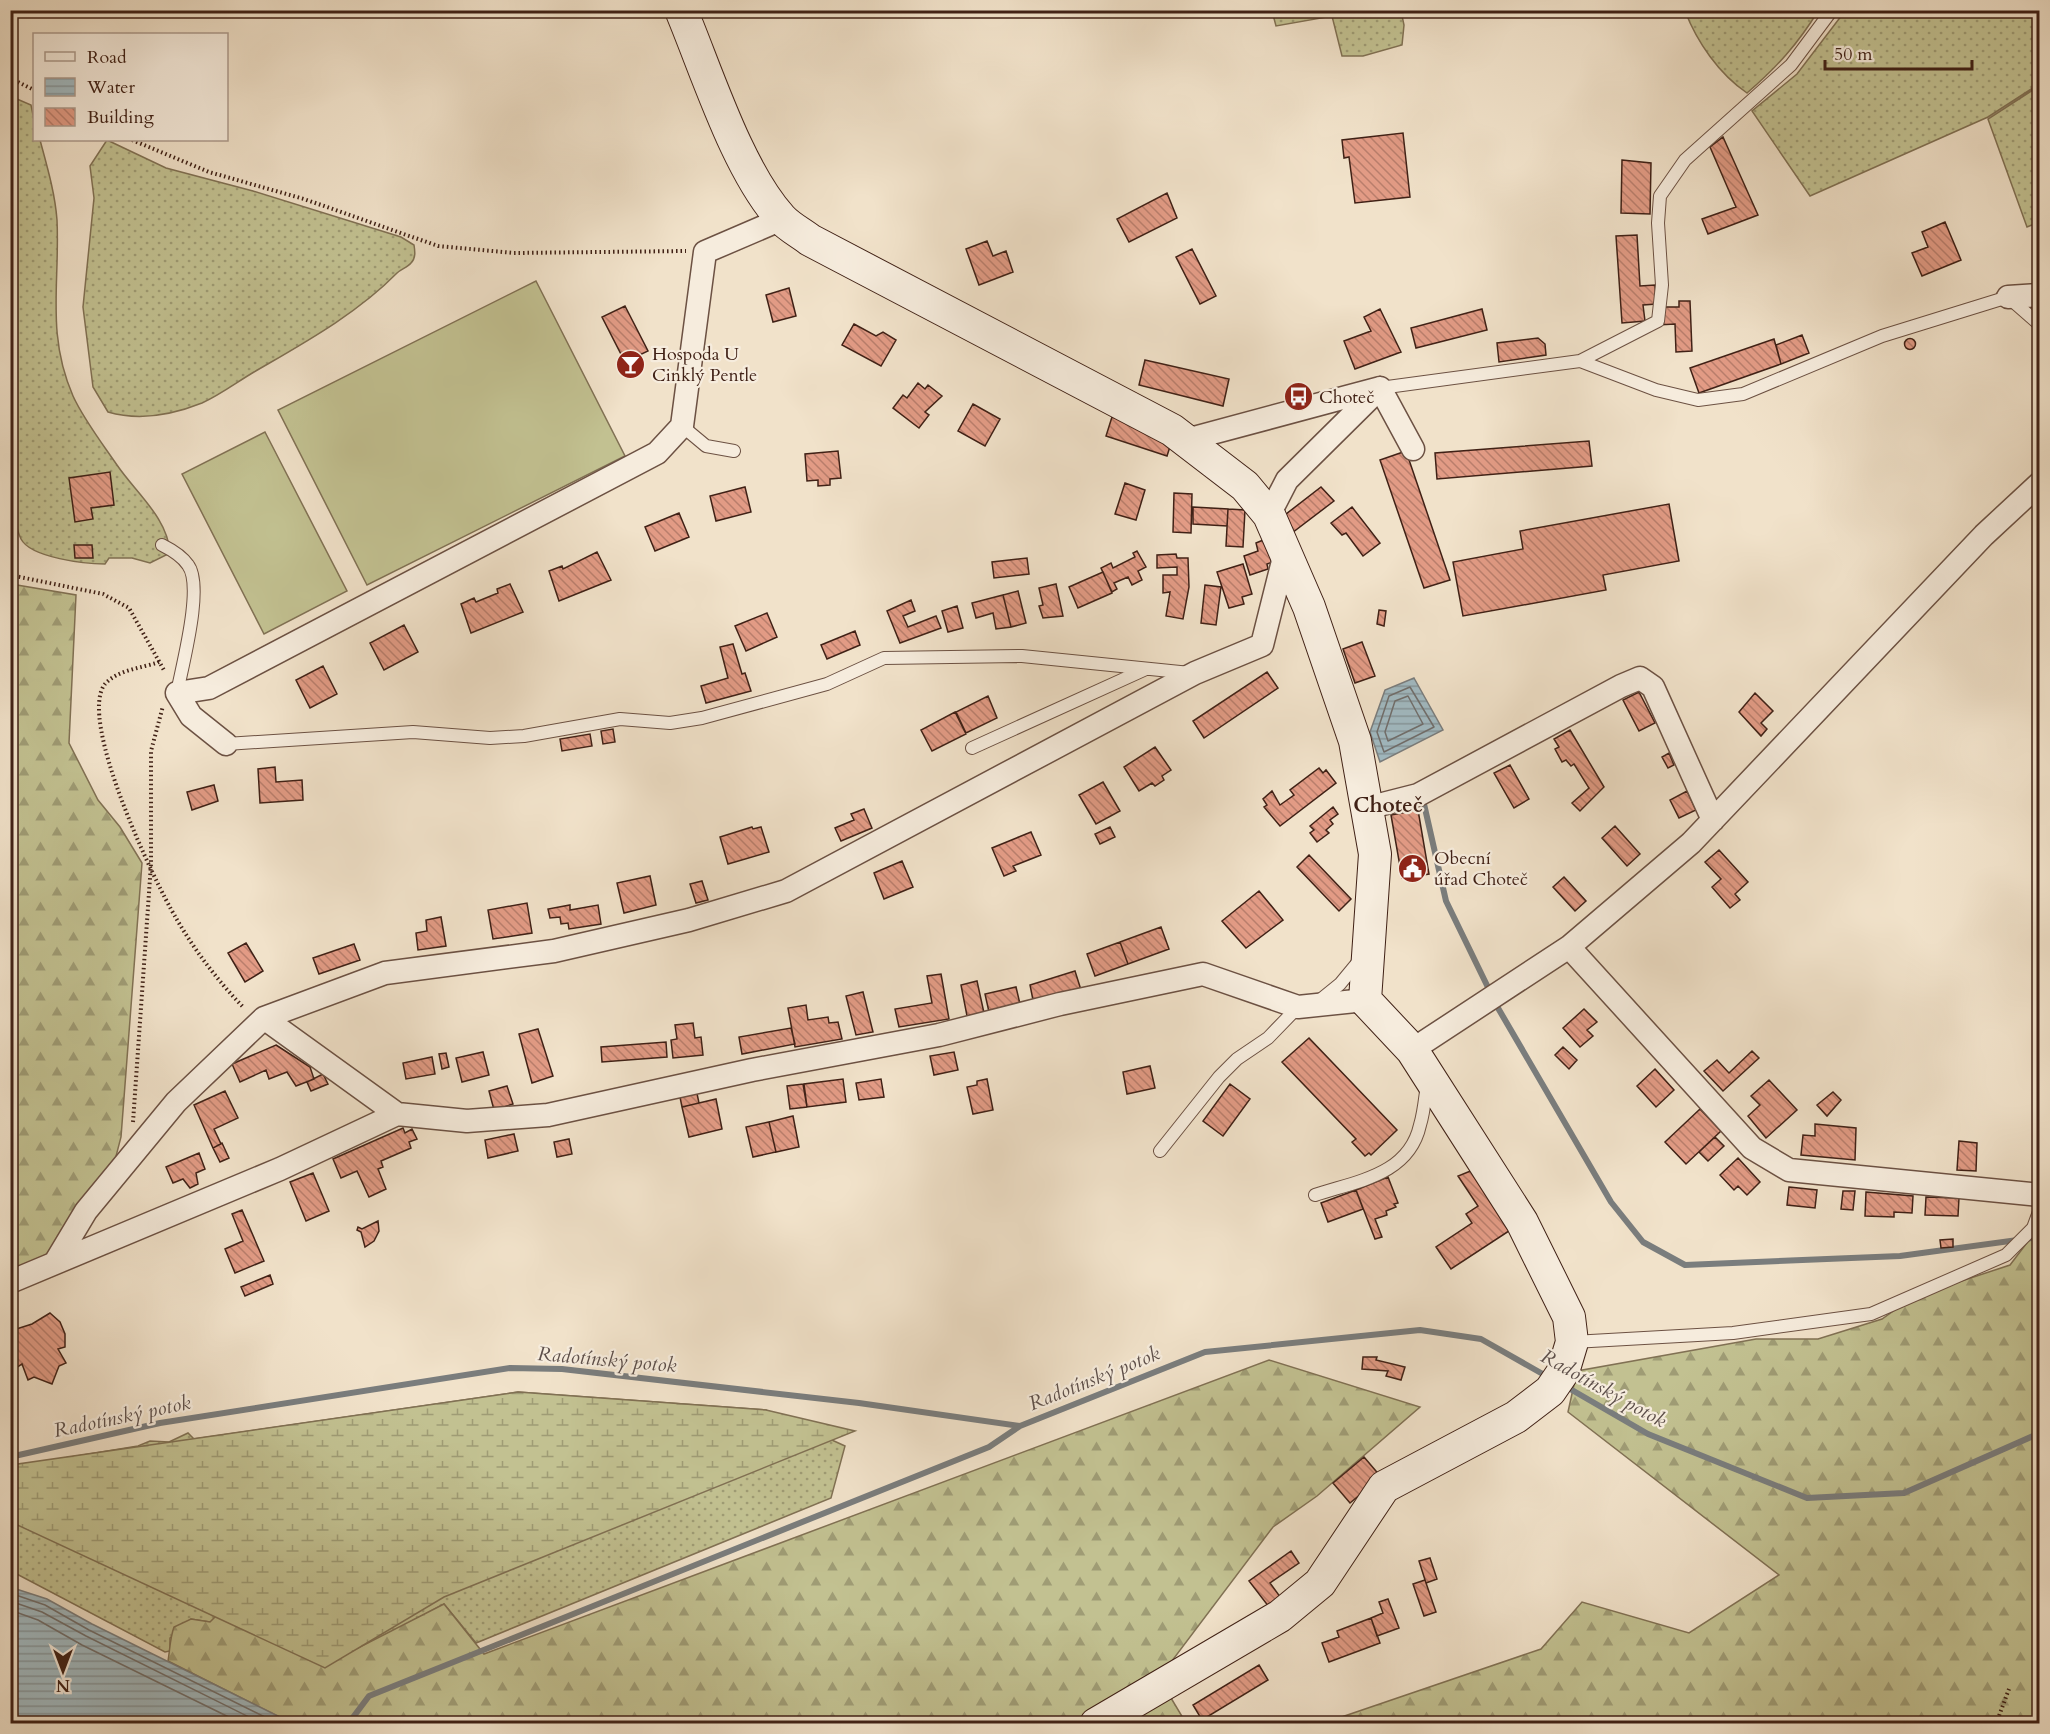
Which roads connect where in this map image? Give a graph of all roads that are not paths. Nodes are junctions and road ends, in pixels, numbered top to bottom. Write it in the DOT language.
graph roads {
  1 [pos="681,10"];
  2 [pos="1832,10"];
  3 [pos="782,219"];
  4 [pos="2040,295"];
  5 [pos="2008,297"];
  6 [pos="2040,325"];
  7 [pos="1580,361"];
  8 [pos="1380,388"];
  9 [pos="682,426"];
  10 [pos="1186,440"];
  11 [pos="1413,449"];
  12 [pos="734,451"];
  13 [pos="2040,483"];
  14 [pos="1269,515"];
  15 [pos="162,545"];
  16 [pos="1285,553"];
  17 [pos="1147,669"];
  18 [pos="1194,674"];
  19 [pos="177,693"];
  20 [pos="226,744"];
  21 [pos="972,748"];
  22 [pos="1367,808"];
  23 [pos="1713,820"];
  24 [pos="1372,934"];
  25 [pos="1569,947"];
  26 [pos="1365,1000"];
  27 [pos="1304,1006"];
  28 [pos="264,1018"];
  29 [pos="1420,1063"];
  30 [pos="397,1114"];
  31 [pos="1160,1150"];
  32 [pos="1315,1195"];
  33 [pos="2040,1195"];
  34 [pos="2040,1209"];
  35 [pos="56,1261"];
  36 [pos="10,1282"];
  37 [pos="1572,1342"];
  38 [pos="1096,1724"];
  1 -- 3 [label="street"];
  2 -- 7 [label="lane"];
  3 -- 9 [label="street"];
  3 -- 10 [label="street"];
  4 -- 5 [label="street"];
  5 -- 6 [label="lane"];
  5 -- 7 [label="lane"];
  7 -- 8 [label="lane"];
  8 -- 10 [label="street"];
  8 -- 11 [label="street"];
  8 -- 14 [label="street"];
  9 -- 12 [label="lane"];
  9 -- 19 [label="street"];
  10 -- 14 [label="street"];
  13 -- 23 [label="street"];
  14 -- 16 [label="street"];
  15 -- 19 [label="lane"];
  16 -- 18 [label="street"];
  16 -- 22 [label="street"];
  17 -- 18 [label="lane"];
  17 -- 20 [label="lane"];
  17 -- 21 [label="lane"];
  18 -- 28 [label="street"];
  19 -- 20 [label="street"];
  22 -- 23 [label="street"];
  22 -- 24 [label="street"];
  23 -- 25 [label="street"];
  24 -- 26 [label="street"];
  24 -- 27 [label="lane"];
  25 -- 29 [label="street"];
  25 -- 33 [label="street"];
  26 -- 27 [label="street"];
  26 -- 29 [label="street"];
  27 -- 30 [label="street"];
  27 -- 31 [label="lane"];
  28 -- 30 [label="street"];
  28 -- 35 [label="street"];
  29 -- 32 [label="lane"];
  29 -- 37 [label="street"];
  30 -- 35 [label="street"];
  34 -- 37 [label="lane"];
  35 -- 36 [label="street"];
  37 -- 38 [label="street"];
}
